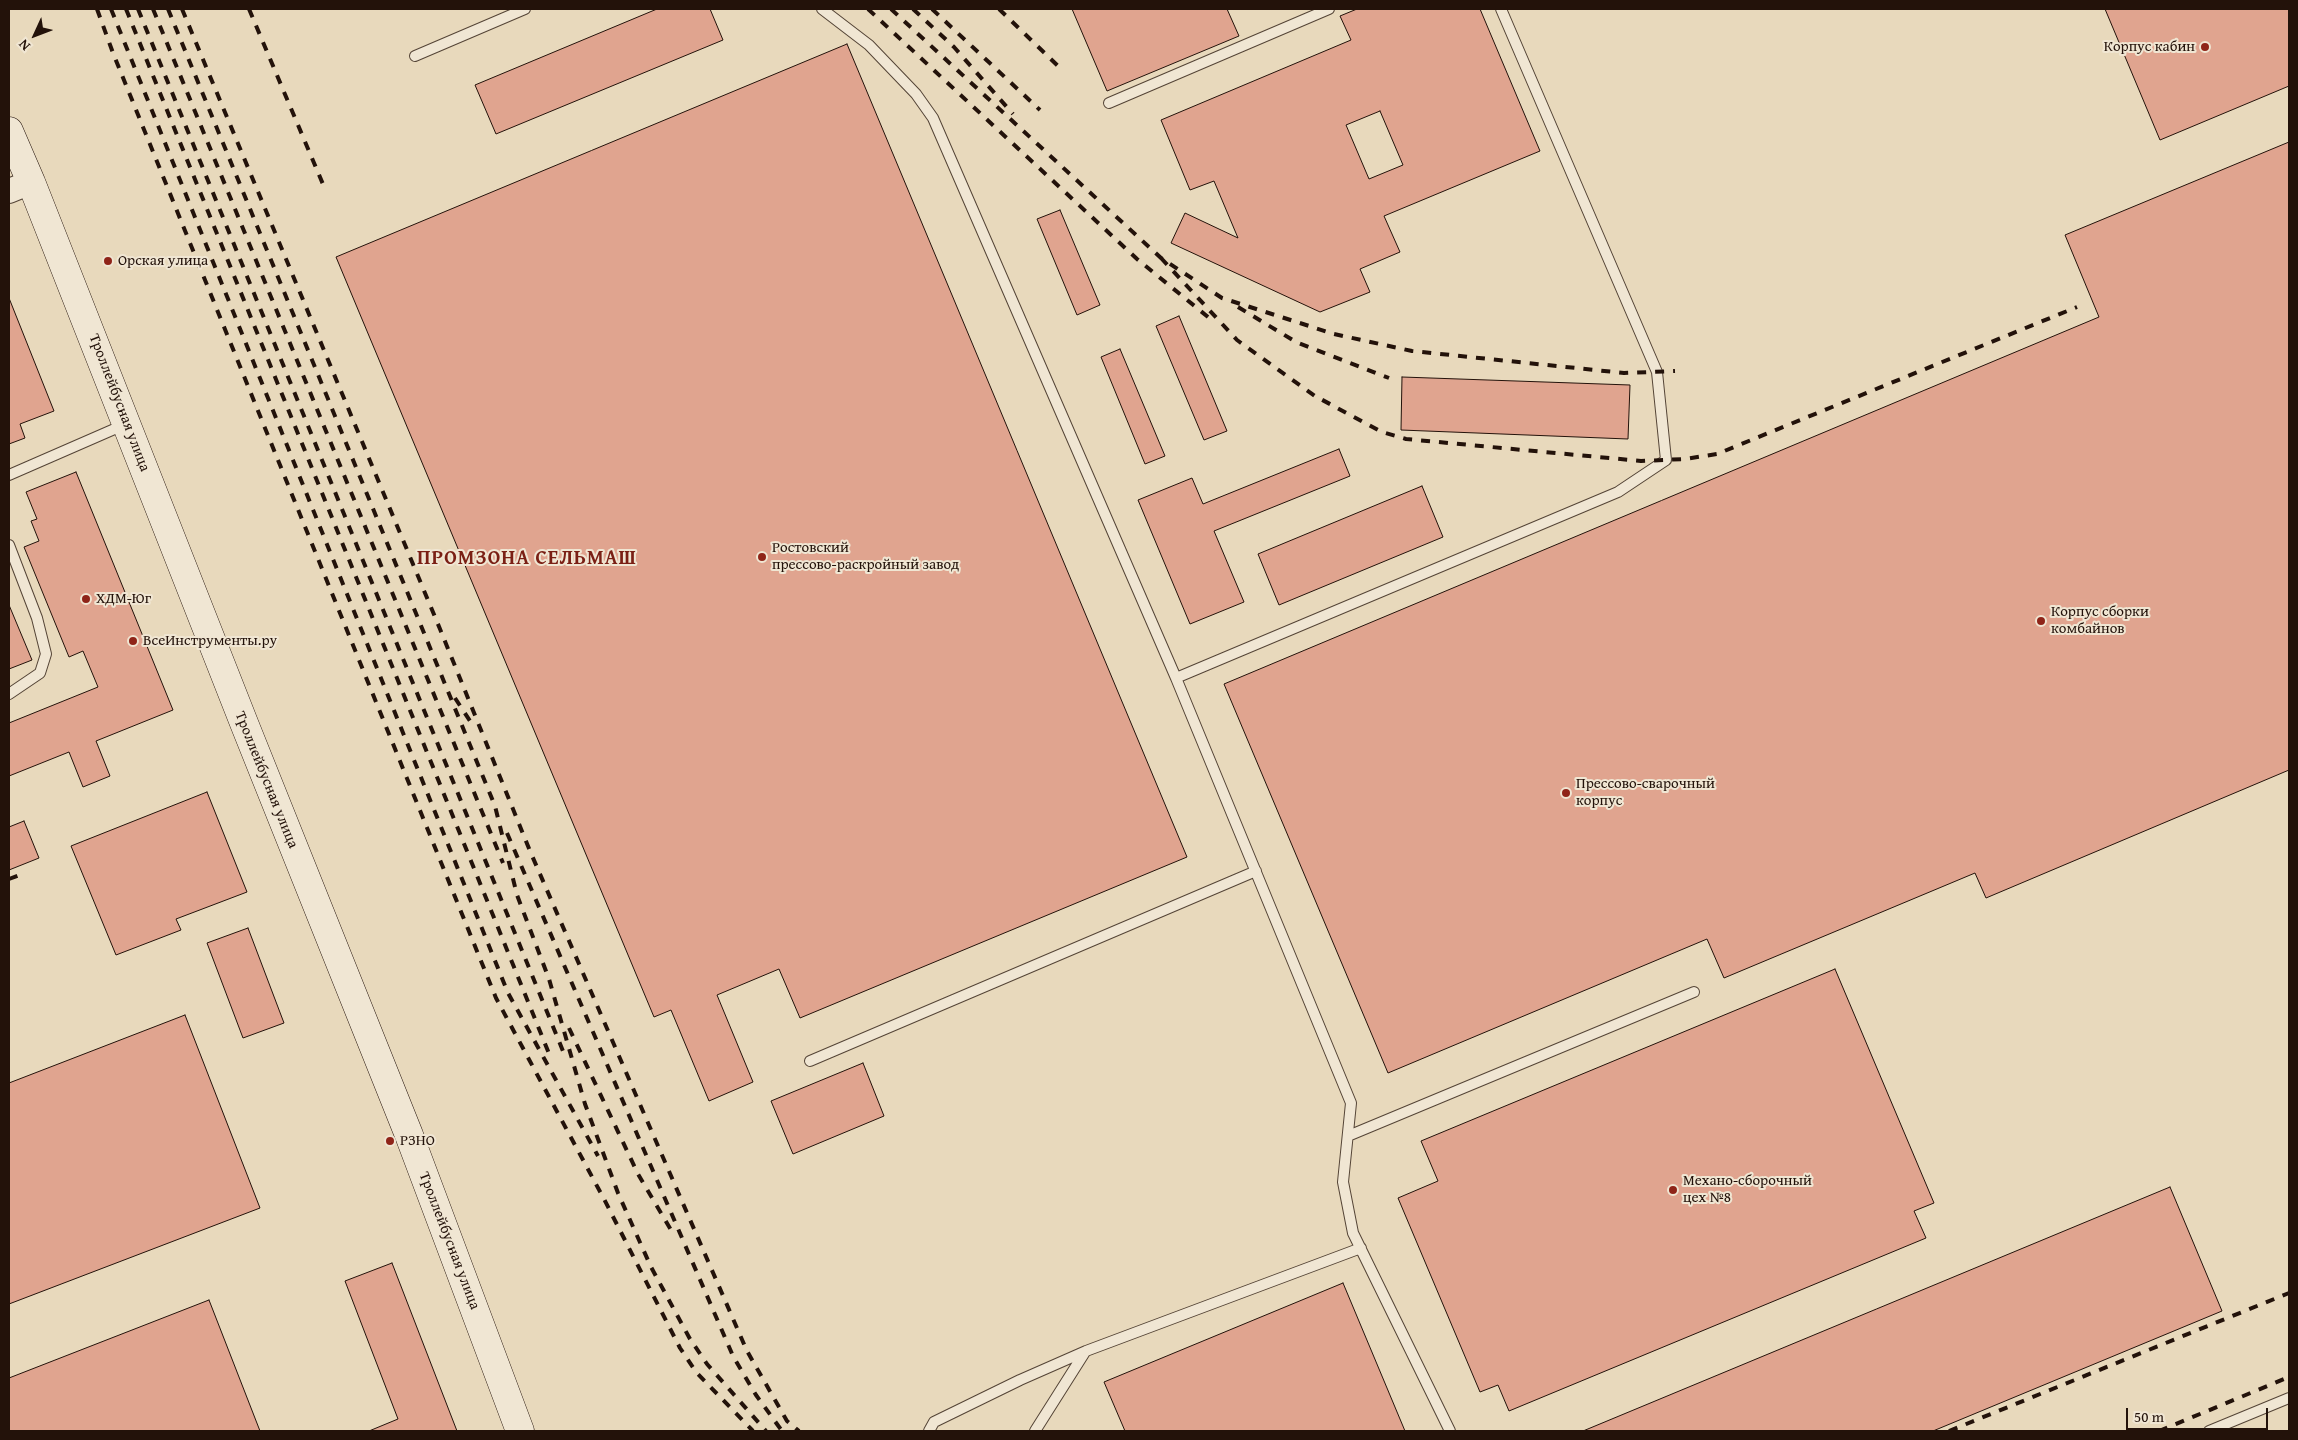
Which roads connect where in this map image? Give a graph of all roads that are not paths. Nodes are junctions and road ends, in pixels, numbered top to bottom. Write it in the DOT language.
graph roads {
  1 [pos="525,9"];
  2 [pos="822,9"];
  3 [pos="1329,9"];
  4 [pos="1501,9"];
  5 [pos="415,56"];
  6 [pos="1109,103"];
  7 [pos="9,131"];
  8 [pos="20,186"];
  9 [pos="127,424"];
  10 [pos="9,475"];
  11 [pos="9,545"];
  12 [pos="1176,678"];
  13 [pos="9,694"];
  14 [pos="1256,871"];
  15 [pos="1694,992"];
  16 [pos="810,1061"];
  17 [pos="1348,1136"];
  18 [pos="1361,1248"];
  19 [pos="1086,1351"];
  20 [pos="2289,1398"];
  21 [pos="520,1431"];
  22 [pos="929,1431"];
  23 [pos="1035,1431"];
  24 [pos="1450,1431"];
  25 [pos="2209,1431"];
  1 -- 5 [label="lane"];
  2 -- 12 [label="lane"];
  3 -- 6 [label="lane"];
  4 -- 12 [label="lane"];
  7 -- 8 [label="main road, Троллейбусная улица"];
  8 -- 9 [label="main road, Троллейбусная улица"];
  9 -- 10 [label="lane"];
  9 -- 21 [label="main road, Троллейбусная улица"];
  11 -- 13 [label="lane"];
  12 -- 14 [label="lane"];
  14 -- 16 [label="lane"];
  14 -- 17 [label="lane"];
  15 -- 17 [label="lane"];
  17 -- 18 [label="lane"];
  18 -- 19 [label="lane"];
  18 -- 24 [label="lane"];
  19 -- 22 [label="lane"];
  19 -- 23 [label="lane"];
  20 -- 25 [label="lane"];
}
